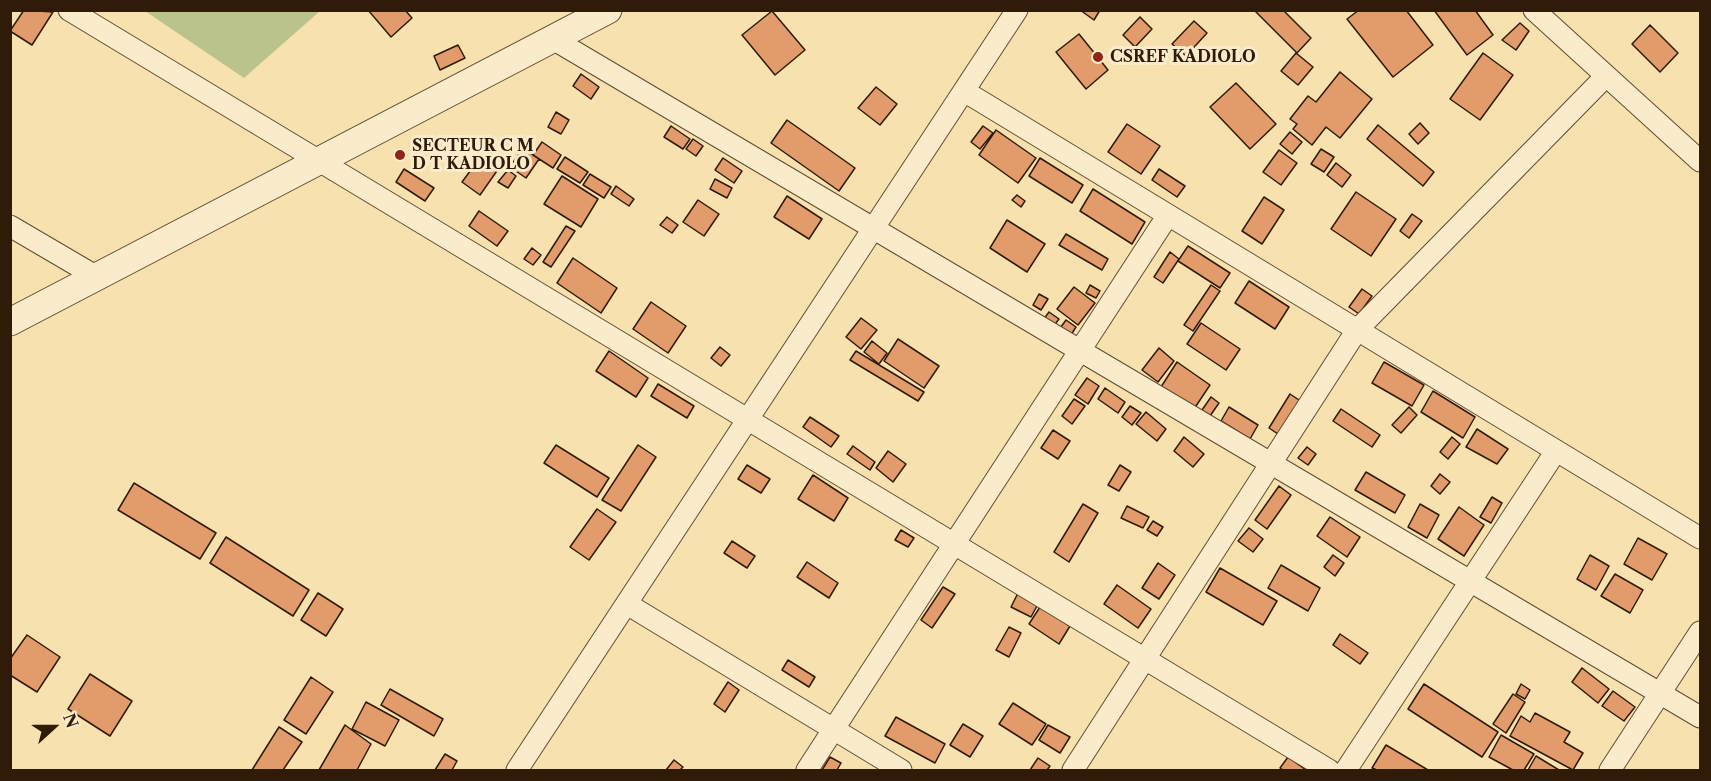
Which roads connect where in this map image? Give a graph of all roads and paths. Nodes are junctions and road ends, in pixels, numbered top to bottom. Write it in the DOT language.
graph roads {
  1 [pos="69,10"];
  2 [pos="608,10"];
  3 [pos="1017,10"];
  4 [pos="1534,10"];
  5 [pos="553,39"];
  6 [pos="1606,76"];
  7 [pos="964,91"];
  8 [pos="319,161"];
  9 [pos="1701,161"];
  10 [pos="1168,215"];
  11 [pos="10,226"];
  12 [pos="874,229"];
  13 [pos="97,277"];
  14 [pos="10,322"];
  15 [pos="1358,330"];
  16 [pos="1080,350"];
  17 [pos="748,420"];
  18 [pos="1556,451"];
  19 [pos="1271,464"];
  20 [pos="1701,538"];
  21 [pos="954,544"];
  22 [pos="1470,581"];
  23 [pos="627,604"];
  24 [pos="1701,632"];
  25 [pos="1144,659"];
  26 [pos="1660,693"];
  27 [pos="1701,717"];
  28 [pos="833,729"];
  29 [pos="517,771"];
  30 [pos="807,771"];
  31 [pos="901,771"];
  32 [pos="1072,771"];
  33 [pos="1329,771"];
  34 [pos="1346,771"];
  35 [pos="1610,771"];
  1 -- 8 [label="street"];
  2 -- 5 [label="street"];
  3 -- 7 [label="street"];
  4 -- 6 [label="street"];
  5 -- 8 [label="street"];
  5 -- 12 [label="street"];
  6 -- 9 [label="street"];
  6 -- 15 [label="street"];
  7 -- 10 [label="street"];
  7 -- 12 [label="street"];
  8 -- 13 [label="street"];
  8 -- 17 [label="street"];
  10 -- 15 [label="street"];
  10 -- 16 [label="street"];
  11 -- 13 [label="street"];
  12 -- 16 [label="street"];
  12 -- 17 [label="street"];
  13 -- 14 [label="street"];
  15 -- 18 [label="street"];
  15 -- 19 [label="street"];
  16 -- 19 [label="street"];
  16 -- 21 [label="street"];
  17 -- 21 [label="street"];
  17 -- 23 [label="street"];
  18 -- 20 [label="street"];
  18 -- 22 [label="street"];
  19 -- 22 [label="street"];
  19 -- 25 [label="street"];
  21 -- 25 [label="street"];
  21 -- 28 [label="street"];
  22 -- 26 [label="street"];
  22 -- 34 [label="street"];
  23 -- 28 [label="street"];
  23 -- 29 [label="street"];
  24 -- 26 [label="street"];
  25 -- 32 [label="street"];
  25 -- 33 [label="street"];
  26 -- 27 [label="street"];
  26 -- 35 [label="street"];
  28 -- 30 [label="street"];
  28 -- 31 [label="street"];
}
